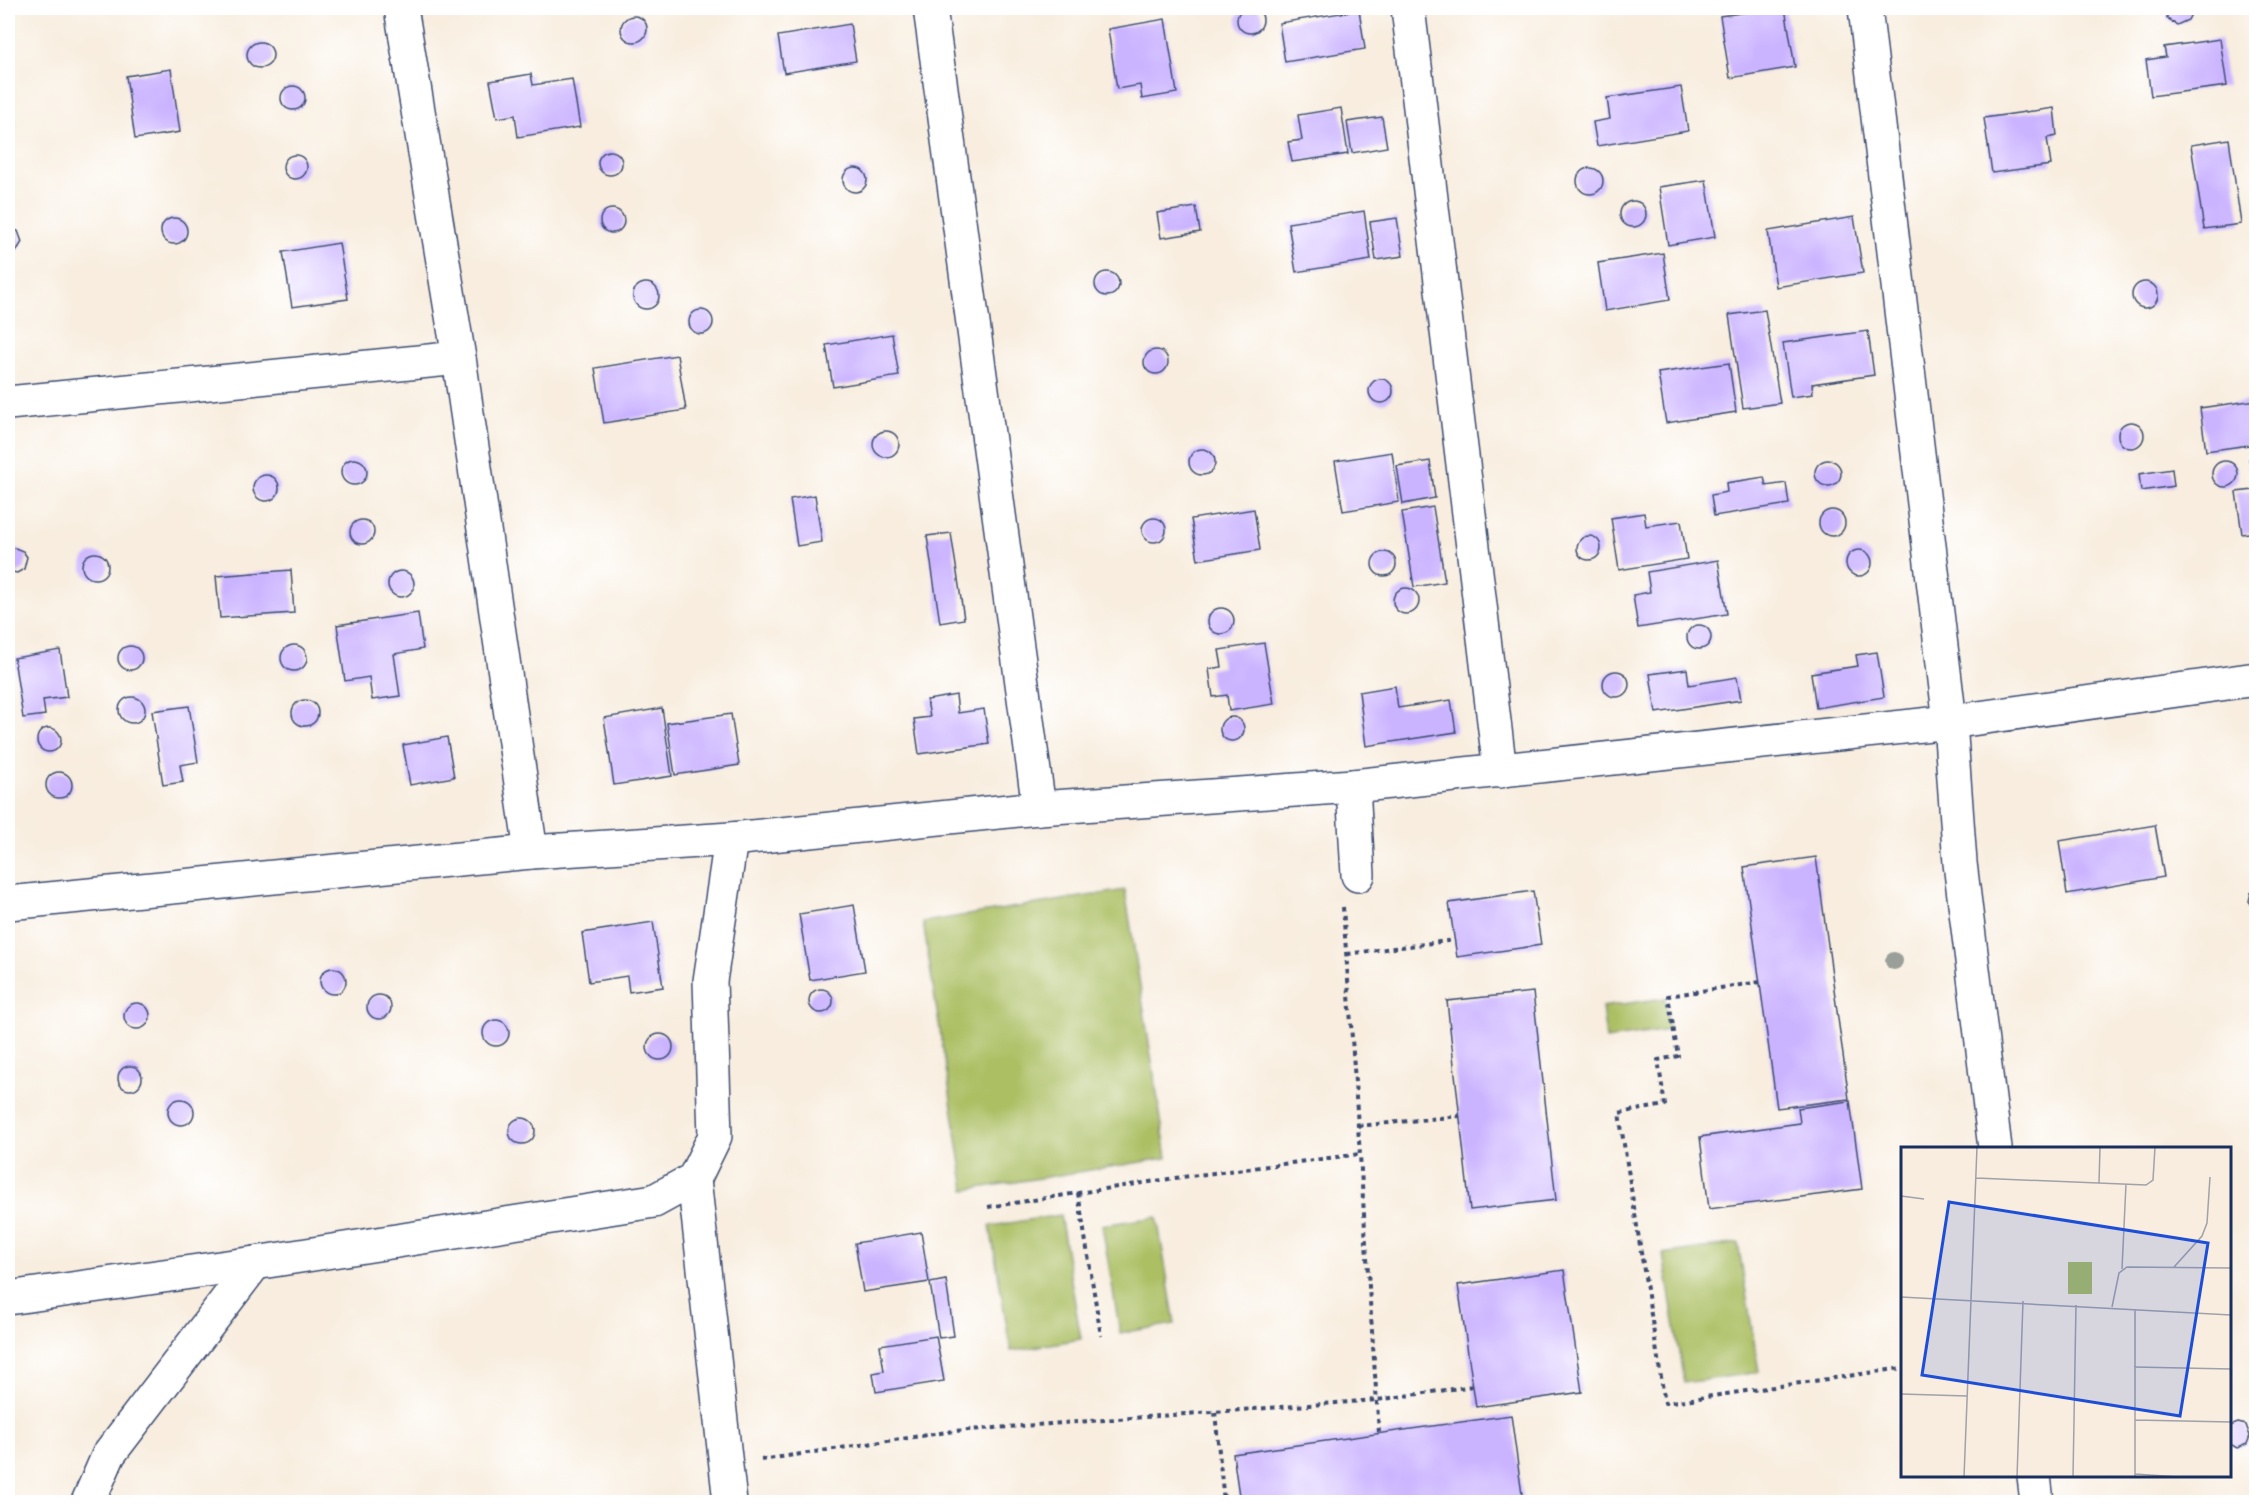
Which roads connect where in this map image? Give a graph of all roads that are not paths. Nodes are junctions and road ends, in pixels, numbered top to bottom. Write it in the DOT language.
graph roads {
  1 [pos="401,8"];
  2 [pos="930,8"];
  3 [pos="1408,8"];
  4 [pos="1865,8"];
  5 [pos="459,358"];
  6 [pos="8,403"];
  7 [pos="2256,679"];
  8 [pos="1950,722"];
  9 [pos="1500,771"];
  10 [pos="1353,786"];
  11 [pos="1039,808"];
  12 [pos="731,839"];
  13 [pos="531,852"];
  14 [pos="1358,875"];
  15 [pos="8,903"];
  16 [pos="1995,1147"];
  17 [pos="694,1179"];
  18 [pos="255,1263"];
  19 [pos="8,1298"];
  20 [pos="2034,1477"];
  21 [pos="88,1503"];
  22 [pos="730,1503"];
  23 [pos="2037,1503"];
  1 -- 5 [label="street"];
  2 -- 11 [label="street"];
  3 -- 9 [label="street"];
  4 -- 8 [label="street"];
  5 -- 6 [label="street"];
  5 -- 13 [label="street"];
  7 -- 8 [label="street"];
  8 -- 9 [label="street"];
  8 -- 16 [label="street"];
  9 -- 10 [label="street"];
  10 -- 11 [label="street"];
  10 -- 14 [label="street"];
  11 -- 12 [label="street"];
  12 -- 13 [label="street"];
  12 -- 17 [label="street"];
  13 -- 15 [label="street"];
  17 -- 18 [label="street"];
  17 -- 22 [label="street"];
  18 -- 19 [label="street"];
  18 -- 21 [label="street"];
  20 -- 23 [label="street"];
}
